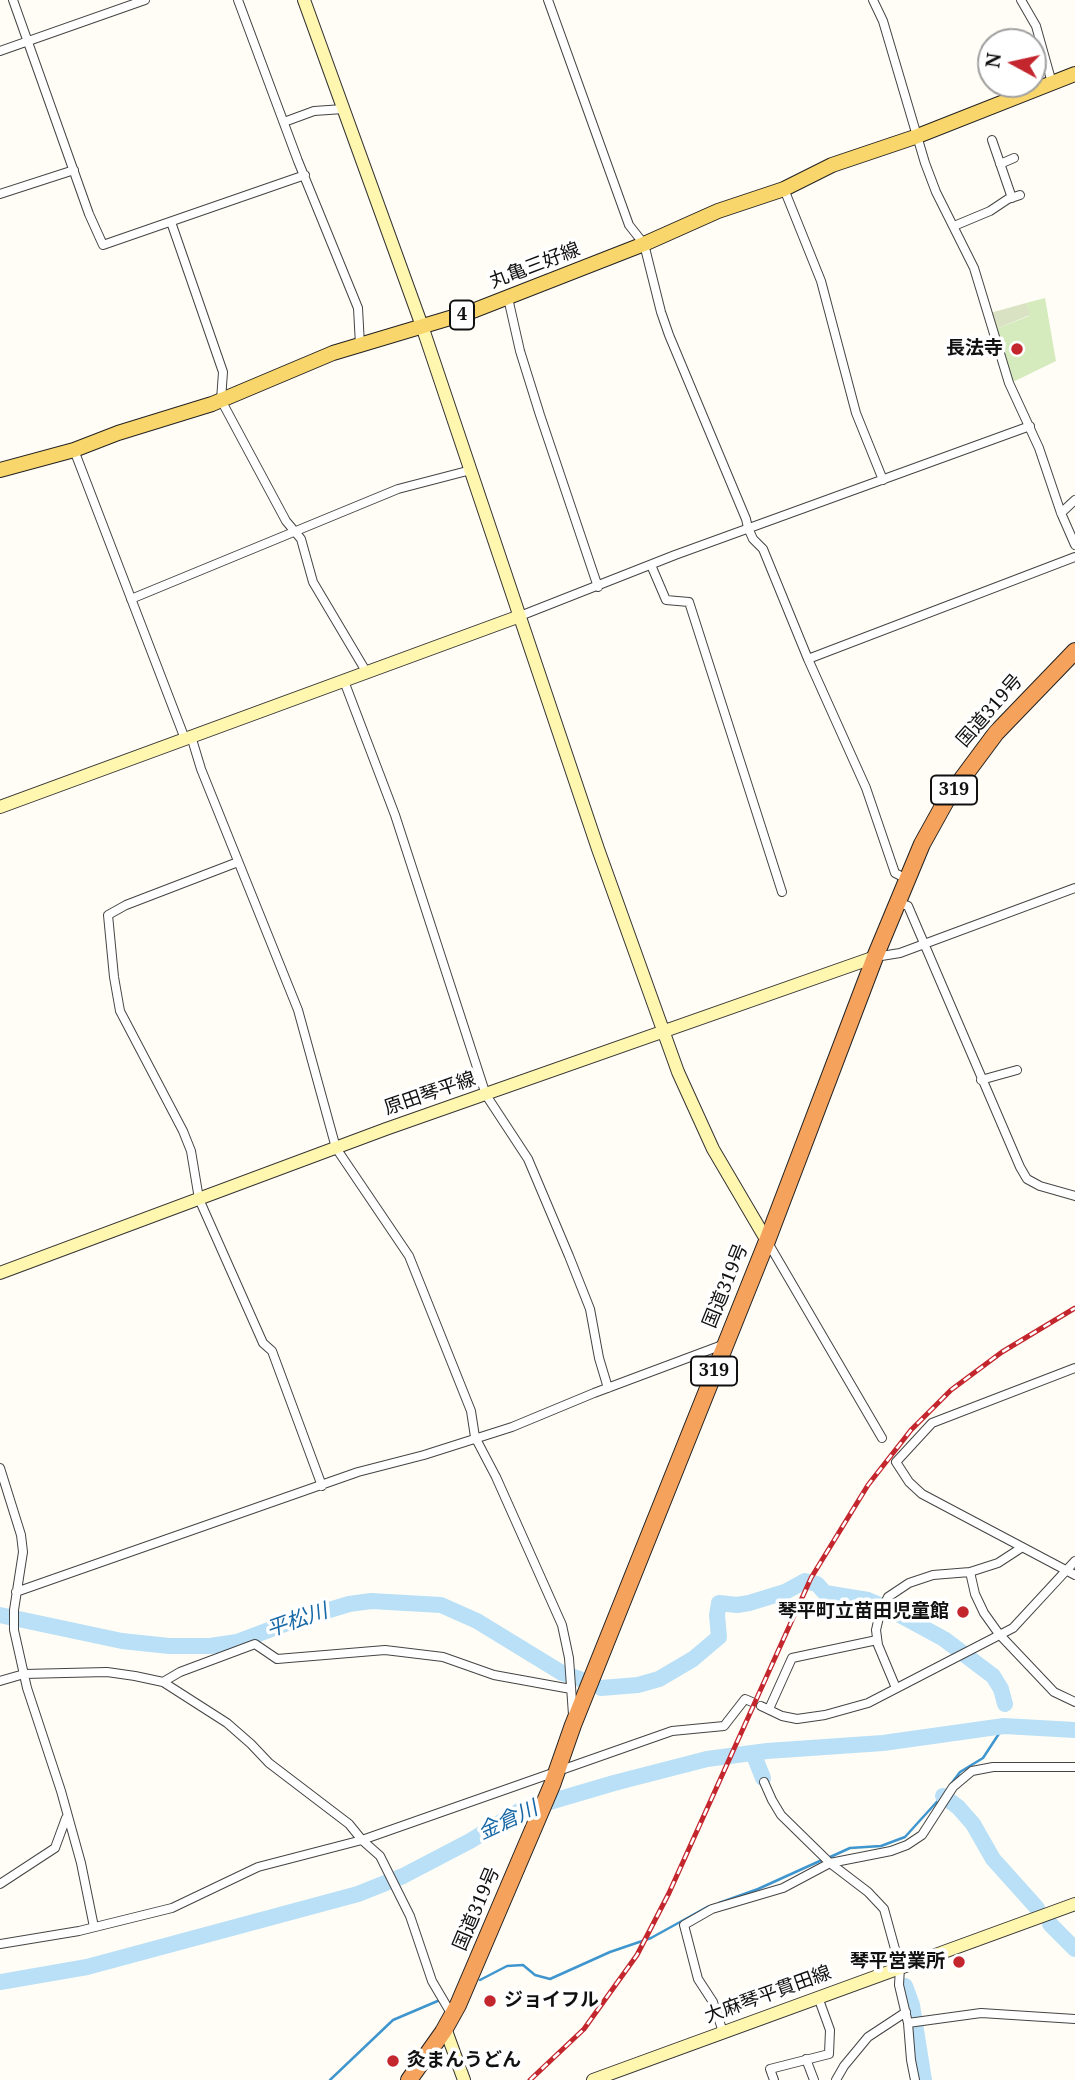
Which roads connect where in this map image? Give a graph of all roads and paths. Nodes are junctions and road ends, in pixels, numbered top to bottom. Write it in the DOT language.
graph roads {
  1 [pos="13,0"];
  2 [pos="145,0"];
  3 [pos="238,0"];
  4 [pos="304,0"];
  5 [pos="548,0"];
  6 [pos="873,0"];
  7 [pos="1021,0"];
  8 [pos="28,41"];
  9 [pos="0,51"];
  10 [pos="1075,74"];
  11 [pos="1052,83"];
  12 [pos="343,109"];
  13 [pos="284,122"];
  14 [pos="915,136"];
  15 [pos="992,140"];
  16 [pos="1014,158"];
  17 [pos="1000,164"];
  18 [pos="74,170"];
  19 [pos="305,175"];
  20 [pos="784,189"];
  21 [pos="0,194"];
  22 [pos="171,222"];
  23 [pos="954,226"];
  24 [pos="644,244"];
  25 [pos="508,298"];
  26 [pos="422,326"];
  27 [pos="360,345"];
  28 [pos="221,400"];
  29 [pos="1030,426"];
  30 [pos="74,450"];
  31 [pos="0,470"];
  32 [pos="471,470"];
  33 [pos="883,480"];
  34 [pos="1075,500"];
  35 [pos="1061,513"];
  36 [pos="748,528"];
  37 [pos="295,530"];
  38 [pos="1075,545"];
  39 [pos="1075,557"];
  40 [pos="651,565"];
  41 [pos="598,587"];
  42 [pos="131,599"];
  43 [pos="520,616"];
  44 [pos="1075,650"];
  45 [pos="808,659"];
  46 [pos="367,673"];
  47 [pos="344,681"];
  48 [pos="188,738"];
  49 [pos="0,807"];
  50 [pos="238,862"];
  51 [pos="906,879"];
  52 [pos="1075,888"];
  53 [pos="782,892"];
  54 [pos="897,902"];
  55 [pos="924,944"];
  56 [pos="875,957"];
  57 [pos="665,1032"];
  58 [pos="1017,1070"];
  59 [pos="981,1080"];
  60 [pos="486,1095"];
  61 [pos="335,1148"];
  62 [pos="1075,1196"];
  63 [pos="199,1199"];
  64 [pos="767,1241"];
  65 [pos="0,1273"];
  66 [pos="725,1343"];
  67 [pos="1075,1368"];
  68 [pos="608,1388"];
  69 [pos="475,1437"];
  70 [pos="881,1438"];
  71 [pos="0,1468"];
  72 [pos="322,1486"];
  73 [pos="1021,1548"];
  74 [pos="1075,1561"];
  75 [pos="1065,1570"];
  76 [pos="970,1572"];
  77 [pos="1075,1575"];
  78 [pos="16,1592"];
  79 [pos="999,1634"];
  80 [pos="877,1640"];
  81 [pos="24,1674"];
  82 [pos="0,1681"];
  83 [pos="163,1682"];
  84 [pos="896,1688"];
  85 [pos="571,1689"];
  86 [pos="751,1702"];
  87 [pos="1075,1702"];
  88 [pos="573,1725"];
  89 [pos="1075,1767"];
  90 [pos="555,1777"];
  91 [pos="764,1782"];
  92 [pos="66,1813"];
  93 [pos="362,1840"];
  94 [pos="830,1863"];
  95 [pos="0,1884"];
  96 [pos="1075,1903"];
  97 [pos="94,1927"];
  98 [pos="0,1944"];
  99 [pos="900,1967"];
  100 [pos="818,1997"];
  101 [pos="906,2012"];
  102 [pos="1075,2019"];
  103 [pos="449,2022"];
  104 [pos="908,2023"];
  105 [pos="723,2032"];
  106 [pos="806,2059"];
  107 [pos="409,2080"];
  108 [pos="464,2080"];
  109 [pos="593,2080"];
  110 [pos="774,2080"];
  111 [pos="814,2080"];
  112 [pos="836,2080"];
  113 [pos="915,2080"];
  1 -- 8 [label="street"];
  2 -- 8 [label="street"];
  3 -- 13 [label="street"];
  4 -- 12 [label="street"];
  5 -- 24 [label="street"];
  6 -- 14 [label="street"];
  7 -- 11 [label="street"];
  8 -- 9 [label="street"];
  8 -- 18 [label="street"];
  10 -- 11 [label="main road, 丸亀三好線 / 4"];
  11 -- 14 [label="main road, 丸亀三好線 / 4"];
  12 -- 13 [label="street"];
  12 -- 26 [label="street"];
  13 -- 19 [label="street"];
  14 -- 20 [label="main road, 丸亀三好線 / 4"];
  14 -- 23 [label="street"];
  15 -- 17 [label="street"];
  16 -- 17 [label="street"];
  17 -- 23 [label="street"];
  18 -- 21 [label="street"];
  18 -- 22 [label="street"];
  19 -- 22 [label="street"];
  19 -- 27 [label="street"];
  20 -- 24 [label="main road, 丸亀三好線 / 4"];
  20 -- 33 [label="street"];
  22 -- 28 [label="street"];
  23 -- 29 [label="street"];
  24 -- 25 [label="main road, 丸亀三好線 / 4"];
  24 -- 36 [label="street"];
  25 -- 26 [label="main road, 丸亀三好線 / 4"];
  25 -- 41 [label="street"];
  26 -- 27 [label="main road, 丸亀三好線 / 4"];
  26 -- 32 [label="street"];
  27 -- 28 [label="main road, 丸亀三好線 / 4"];
  28 -- 30 [label="main road, 丸亀三好線 / 4"];
  28 -- 37 [label="street"];
  29 -- 33 [label="street"];
  29 -- 35 [label="street"];
  30 -- 31 [label="main road, 丸亀三好線 / 4"];
  30 -- 42 [label="street"];
  32 -- 37 [label="street"];
  32 -- 43 [label="street"];
  33 -- 36 [label="street"];
  34 -- 35 [label="street"];
  35 -- 38 [label="street"];
  36 -- 40 [label="street"];
  36 -- 45 [label="street"];
  37 -- 42 [label="street"];
  37 -- 46 [label="street"];
  39 -- 45 [label="street"];
  40 -- 41 [label="street"];
  40 -- 53 [label="street"];
  41 -- 43 [label="street"];
  42 -- 48 [label="street"];
  43 -- 46 [label="street"];
  43 -- 57 [label="street"];
  44 -- 51 [label="highway, 国道319号 / 319"];
  45 -- 51 [label="street"];
  46 -- 47 [label="street"];
  47 -- 48 [label="street"];
  47 -- 60 [label="street"];
  48 -- 49 [label="street"];
  48 -- 50 [label="street"];
  50 -- 61 [label="street"];
  50 -- 63 [label="street"];
  51 -- 54 [label="highway, 国道319号 / 319"];
  52 -- 55 [label="street"];
  54 -- 55 [label="street"];
  54 -- 56 [label="highway, 国道319号 / 319"];
  55 -- 56 [label="street"];
  55 -- 59 [label="street"];
  56 -- 57 [label="street, 原田琴平線"];
  56 -- 64 [label="highway, 国道319号 / 319"];
  57 -- 60 [label="street, 原田琴平線"];
  57 -- 64 [label="street"];
  58 -- 59 [label="street"];
  59 -- 62 [label="street"];
  60 -- 61 [label="street, 原田琴平線"];
  60 -- 68 [label="street"];
  61 -- 63 [label="street, 原田琴平線"];
  61 -- 69 [label="street"];
  63 -- 65 [label="street, 原田琴平線"];
  63 -- 72 [label="street"];
  64 -- 66 [label="highway, 国道319号 / 319"];
  64 -- 70 [label="street"];
  66 -- 68 [label="street"];
  66 -- 88 [label="highway, 国道319号 / 319"];
  67 -- 73 [label="street"];
  68 -- 69 [label="street"];
  69 -- 72 [label="street"];
  69 -- 85 [label="street"];
  71 -- 78 [label="street"];
  72 -- 78 [label="street"];
  73 -- 75 [label="street"];
  73 -- 76 [label="street"];
  74 -- 75 [label="street"];
  75 -- 77 [label="street"];
  75 -- 79 [label="street"];
  76 -- 79 [label="street"];
  76 -- 80 [label="street"];
  78 -- 81 [label="street"];
  79 -- 84 [label="street"];
  79 -- 87 [label="street"];
  80 -- 84 [label="street"];
  80 -- 84 [label="street"];
  81 -- 82 [label="street"];
  81 -- 83 [label="street"];
  81 -- 92 [label="street"];
  83 -- 85 [label="street"];
  83 -- 93 [label="street"];
  85 -- 88 [label="street"];
  86 -- 90 [label="street"];
  88 -- 90 [label="highway, 国道319号 / 319"];
  89 -- 94 [label="street"];
  90 -- 93 [label="street"];
  90 -- 103 [label="highway, 国道319号 / 319"];
  91 -- 94 [label="street"];
  92 -- 95 [label="street"];
  92 -- 97 [label="street"];
  93 -- 97 [label="street"];
  93 -- 103 [label="street"];
  94 -- 99 [label="street"];
  94 -- 105 [label="street"];
  96 -- 99 [label="street, 大麻琴平貫田線"];
  97 -- 98 [label="street"];
  99 -- 100 [label="street, 大麻琴平貫田線"];
  99 -- 101 [label="street"];
  100 -- 105 [label="street, 大麻琴平貫田線"];
  100 -- 106 [label="street"];
  101 -- 104 [label="street"];
  101 -- 112 [label="street"];
  102 -- 104 [label="street"];
  103 -- 107 [label="highway, 国道319号 / 319"];
  103 -- 108 [label="street"];
  104 -- 113 [label="street"];
  105 -- 109 [label="street, 大麻琴平貫田線"];
  106 -- 110 [label="street"];
  106 -- 111 [label="street"];
}
